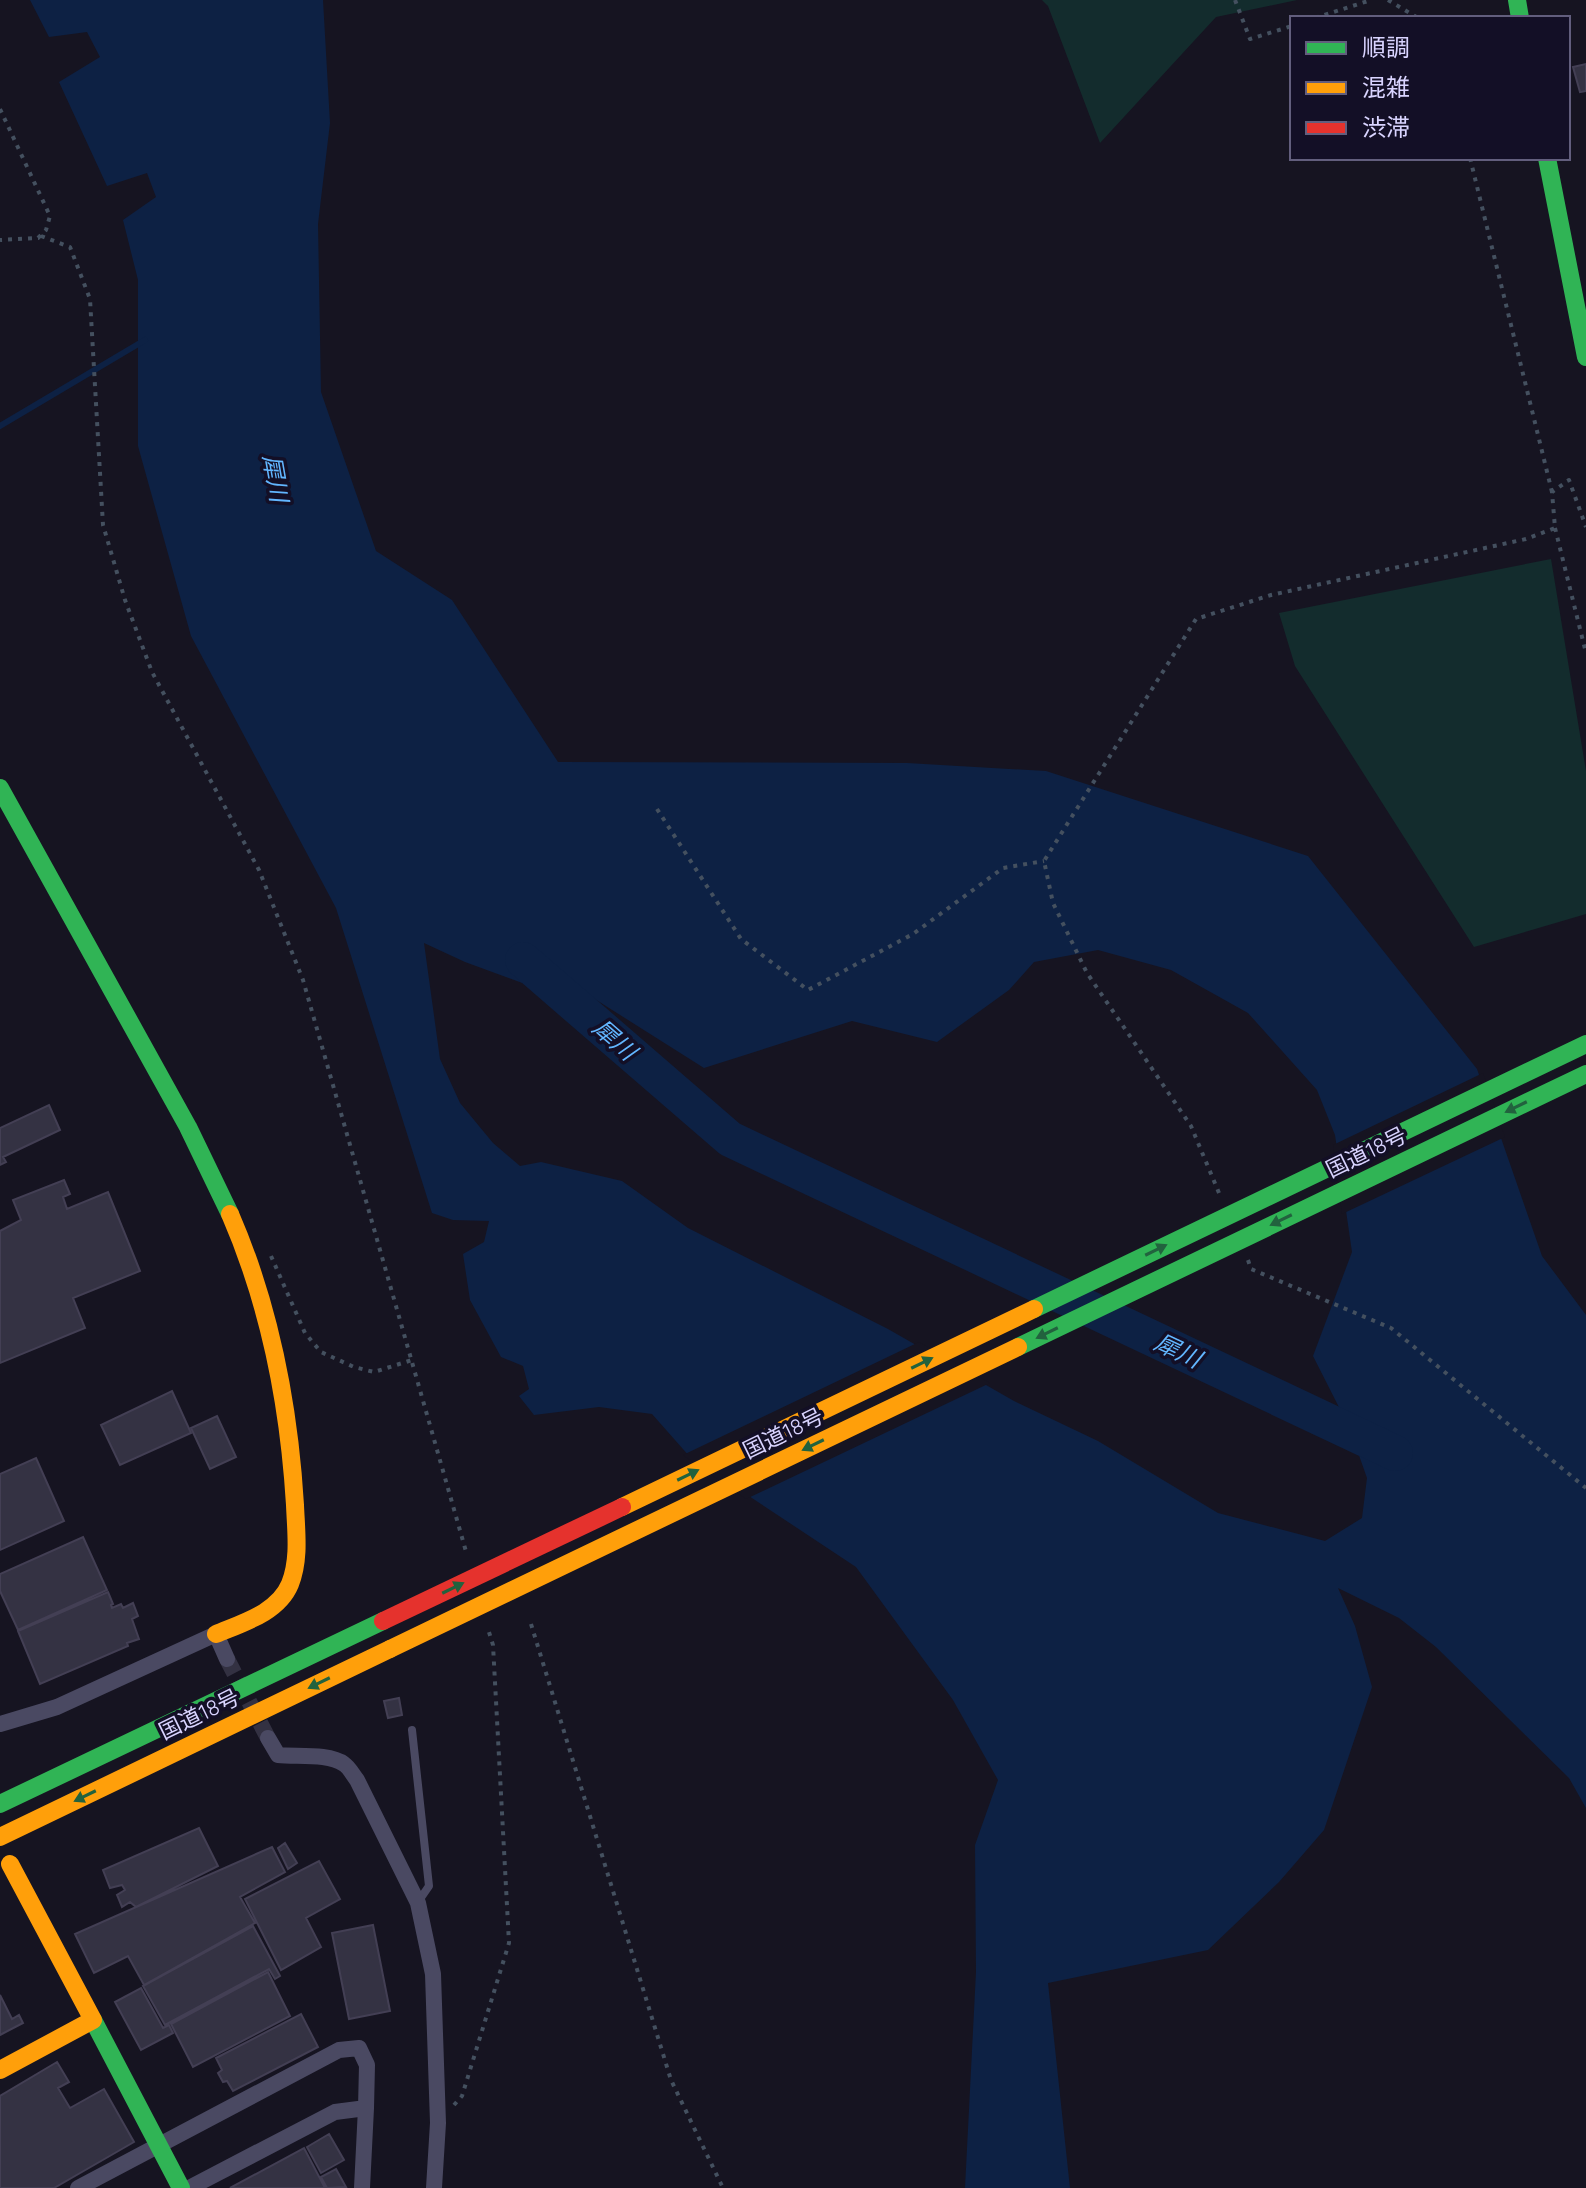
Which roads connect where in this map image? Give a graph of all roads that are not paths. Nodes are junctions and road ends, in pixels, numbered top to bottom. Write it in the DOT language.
graph roads {
  1 [pos="1547,160"];
  2 [pos="1586,357"];
  3 [pos="0,788"];
  4 [pos="1586,1044"];
  5 [pos="1586,1074"];
  6 [pos="216,1634"];
  7 [pos="227,1659"];
  8 [pos="0,1724"];
  9 [pos="412,1730"];
  10 [pos="268,1738"];
  11 [pos="0,1804"];
  12 [pos="0,1837"];
  13 [pos="10,1864"];
  14 [pos="418,1903"];
  15 [pos="93,2020"];
  16 [pos="0,2070"];
  17 [pos="366,2108"];
  18 [pos="158,2145"];
  19 [pos="78,2188"];
  20 [pos="181,2188"];
  21 [pos="189,2188"];
  22 [pos="362,2188"];
  23 [pos="434,2188"];
  1 -- 2 [label="main road"];
  3 -- 6 [label="main road"];
  11 -- 4 [label="main road, 国道18号, one-way, bridge"];
  5 -- 12 [label="main road, 国道18号, one-way, bridge"];
  6 -- 7 [label="street"];
  6 -- 8 [label="street"];
  9 -- 14 [label="lane"];
  10 -- 14 [label="street"];
  13 -- 15 [label="main road"];
  14 -- 23 [label="street"];
  15 -- 16 [label="main road"];
  15 -- 18 [label="main road"];
  17 -- 18 [label="street"];
  17 -- 21 [label="street"];
  17 -- 22 [label="street"];
  18 -- 19 [label="street"];
  18 -- 20 [label="main road"];
}
